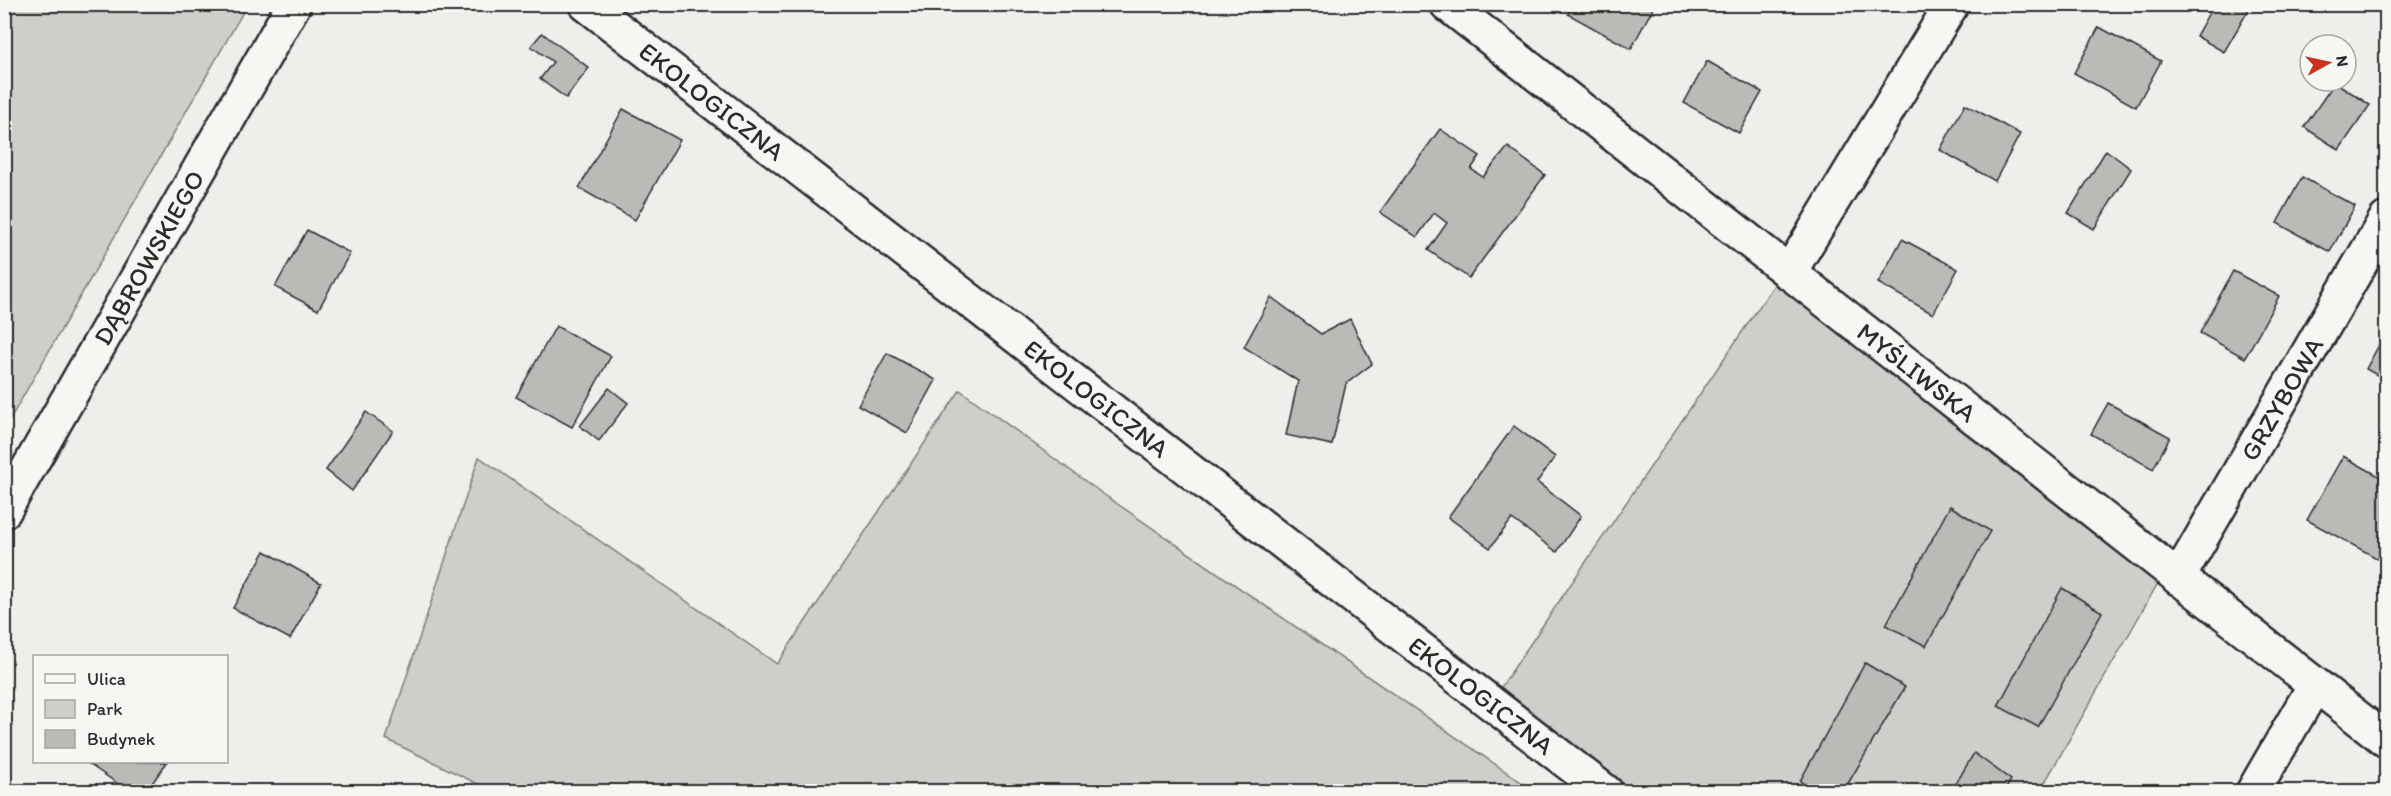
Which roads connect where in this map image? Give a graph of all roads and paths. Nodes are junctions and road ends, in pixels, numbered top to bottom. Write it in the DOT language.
graph roads {
  1 [pos="294,4"];
  2 [pos="586,4"];
  3 [pos="1447,4"];
  4 [pos="1952,4"];
  5 [pos="2386,219"];
  6 [pos="1789,273"];
  7 [pos="4,511"];
  8 [pos="2178,578"];
  9 [pos="2315,685"];
  10 [pos="2386,740"];
  11 [pos="1606,792"];
  12 [pos="2253,792"];
  1 -- 7 [label="street, DĄBROWSKIEGO"];
  2 -- 11 [label="street, EKOLOGICZNA"];
  3 -- 6 [label="street, MYŚLIWSKA"];
  4 -- 6 [label="street"];
  5 -- 8 [label="street, GRZYBOWA"];
  6 -- 8 [label="street, MYŚLIWSKA"];
  8 -- 9 [label="street, MYŚLIWSKA"];
  9 -- 10 [label="street, MYŚLIWSKA"];
  9 -- 12 [label="street"];
}
